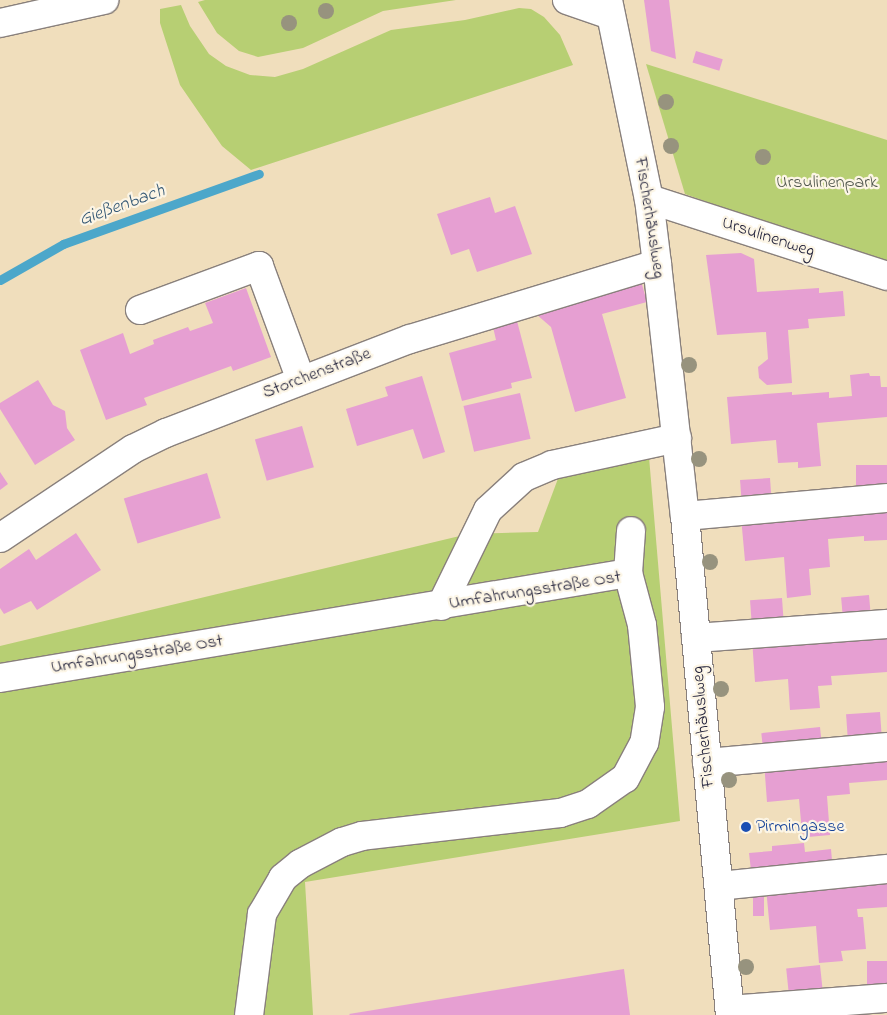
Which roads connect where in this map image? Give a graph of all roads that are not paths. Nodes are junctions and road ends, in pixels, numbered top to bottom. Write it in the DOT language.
graph roads {
  1 [pos="104,0"];
  2 [pos="567,0"];
  3 [pos="609,8"];
  4 [pos="0,23"];
  5 [pos="649,199"];
  6 [pos="657,264"];
  7 [pos="887,276"];
  8 [pos="140,310"];
  9 [pos="301,380"];
  10 [pos="676,438"];
  11 [pos="887,498"];
  12 [pos="685,516"];
  13 [pos="631,531"];
  14 [pos="0,538"];
  15 [pos="628,573"];
  16 [pos="441,606"];
  17 [pos="887,624"];
  18 [pos="696,638"];
  19 [pos="0,678"];
  20 [pos="887,747"];
  21 [pos="707,763"];
  22 [pos="887,870"];
  23 [pos="719,886"];
  24 [pos="887,998"];
  25 [pos="730,1012"];
  26 [pos="249,1015"];
  1 -- 4 [label="street"];
  2 -- 3 [label="street"];
  3 -- 5 [label="street, Fischerhäuslweg"];
  5 -- 6 [label="street, Fischerhäuslweg"];
  5 -- 7 [label="street, Ursulinenweg"];
  6 -- 9 [label="street, Storchenstraße"];
  6 -- 10 [label="street, Fischerhäuslweg"];
  8 -- 9 [label="street"];
  9 -- 14 [label="street, Storchenstraße"];
  10 -- 12 [label="street, Fischerhäuslweg"];
  10 -- 16 [label="street"];
  11 -- 12 [label="street"];
  12 -- 18 [label="street, Fischerhäuslweg"];
  13 -- 15 [label="street"];
  15 -- 16 [label="street, Umfahrungsstraße Ost"];
  15 -- 26 [label="street, Umfahrungsstraße Ost"];
  16 -- 19 [label="street, Umfahrungsstraße Ost"];
  17 -- 18 [label="street"];
  18 -- 21 [label="street, Fischerhäuslweg"];
  20 -- 21 [label="street"];
  21 -- 23 [label="street, Fischerhäuslweg"];
  22 -- 23 [label="street"];
  23 -- 25 [label="street, Fischerhäuslweg"];
  24 -- 25 [label="street"];
}
